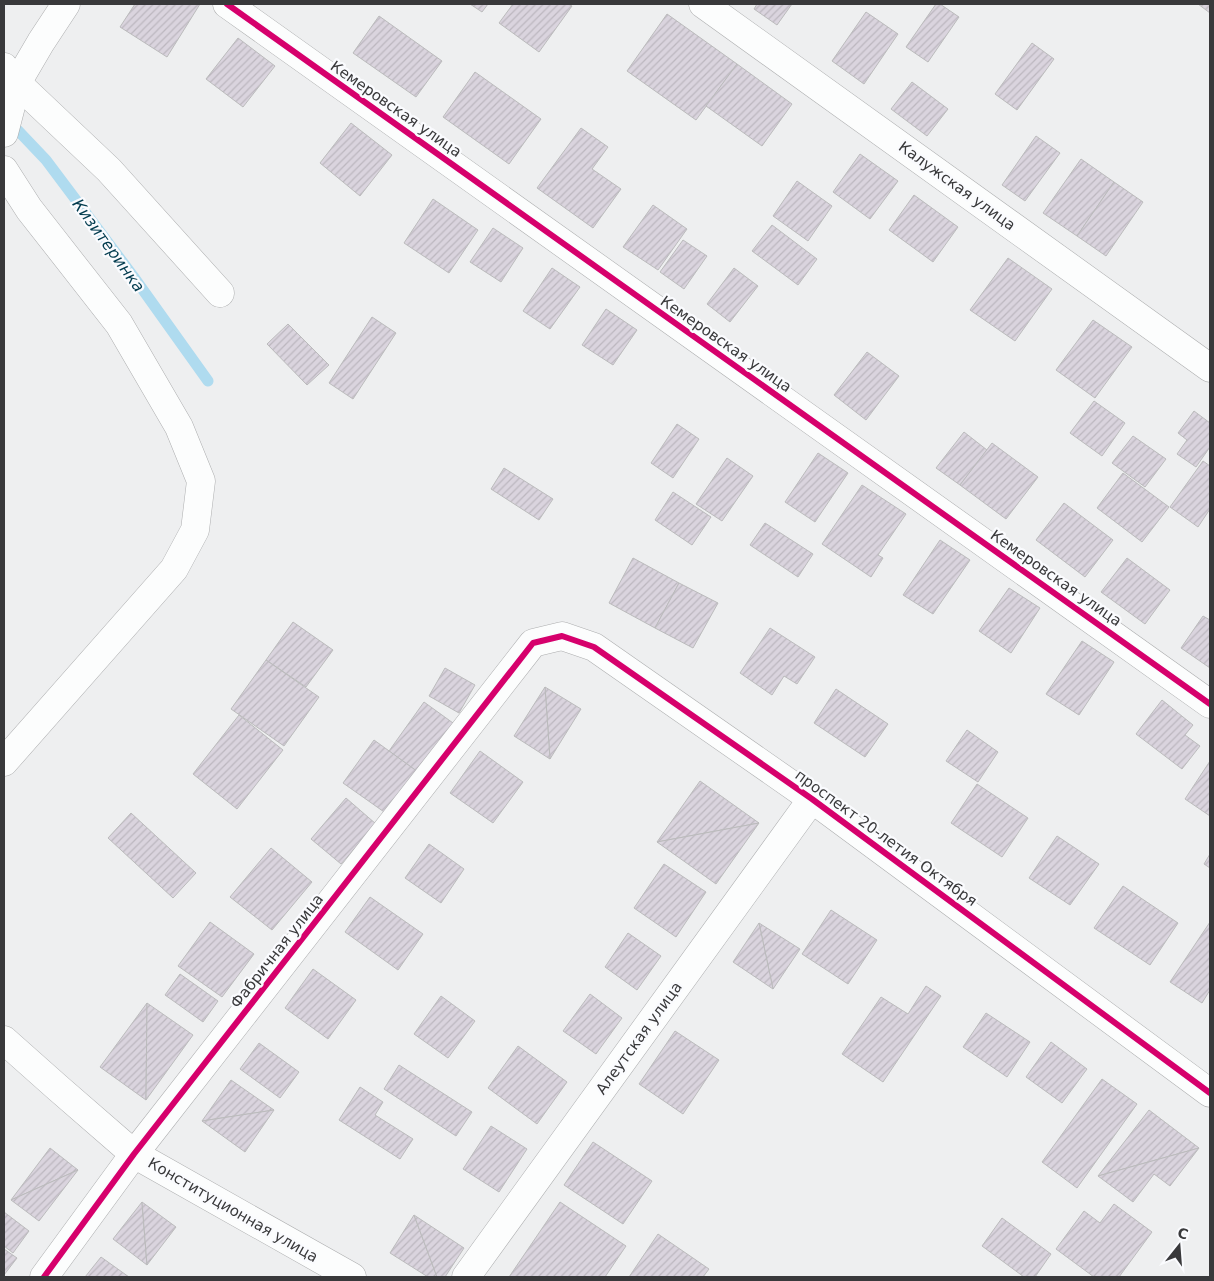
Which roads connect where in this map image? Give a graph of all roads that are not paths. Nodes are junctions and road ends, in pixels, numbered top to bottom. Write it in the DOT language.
graph roads {
  1 [pos="66,4"];
  2 [pos="227,4"];
  3 [pos="703,4"];
  4 [pos="11,75"];
  5 [pos="4,133"];
  6 [pos="4,170"];
  7 [pos="220,293"];
  8 [pos="1210,368"];
  9 [pos="533,643"];
  10 [pos="1210,704"];
  11 [pos="4,762"];
  12 [pos="812,799"];
  13 [pos="4,1040"];
  14 [pos="1210,1093"];
  15 [pos="134,1154"];
  16 [pos="44,1277"];
  17 [pos="352,1277"];
  18 [pos="466,1277"];
  1 -- 4 [label="street"];
  2 -- 10 [label="street, Кемеровская улица"];
  3 -- 8 [label="street, Калужская улица"];
  4 -- 5 [label="street"];
  4 -- 7 [label="street"];
  6 -- 11 [label="street"];
  9 -- 12 [label="street, проспект 20-летия Октября"];
  9 -- 15 [label="street, Фабричная улица"];
  12 -- 14 [label="street, проспект 20-летия Октября"];
  12 -- 18 [label="street, Алеутская улица"];
  13 -- 15 [label="street, Конституционная улица"];
  15 -- 16 [label="street, Фабричная улица"];
  15 -- 17 [label="street, Конституционная улица"];
}
